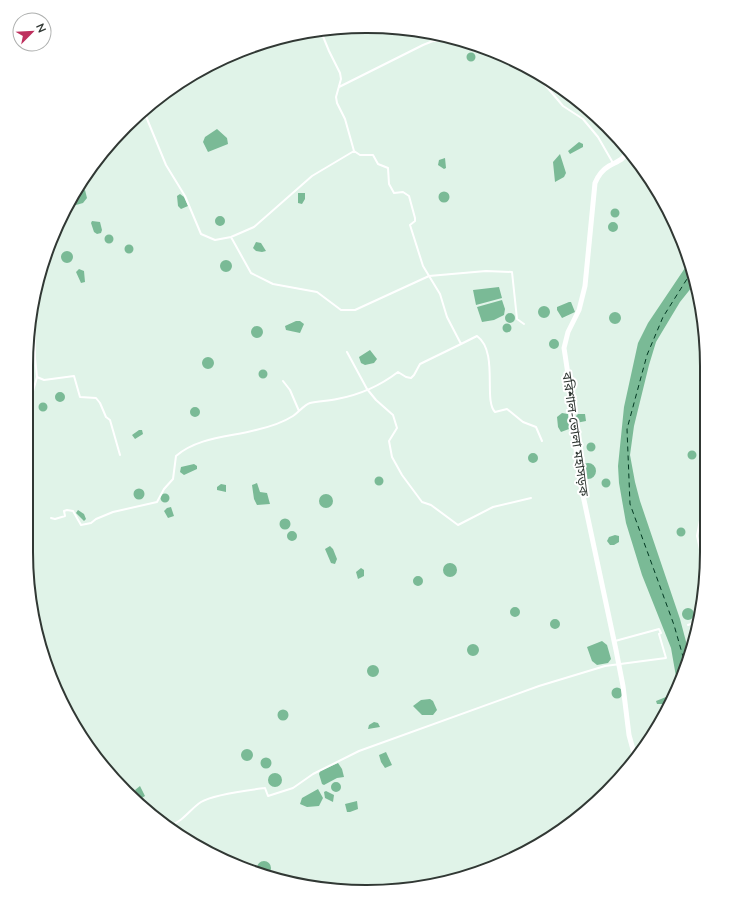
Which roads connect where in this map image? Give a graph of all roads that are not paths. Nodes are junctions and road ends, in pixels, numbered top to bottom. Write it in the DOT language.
graph roads {
  1 [pos="323,36"];
  2 [pos="439,41"];
  3 [pos="545,85"];
  4 [pos="339,87"];
  5 [pos="146,117"];
  6 [pos="354,151"];
  7 [pos="624,155"];
  8 [pos="613,164"];
  9 [pos="231,237"];
  10 [pos="429,276"];
  11 [pos="524,324"];
  12 [pos="35,338"];
  13 [pos="461,344"];
  14 [pos="347,352"];
  15 [pos="37,377"];
  16 [pos="283,381"];
  17 [pos="367,389"];
  18 [pos="33,391"];
  19 [pos="299,411"];
  20 [pos="542,440"];
  21 [pos="700,445"];
  22 [pos="120,455"];
  23 [pos="531,498"];
  24 [pos="51,518"];
  25 [pos="700,520"];
  26 [pos="700,520"];
  27 [pos="700,550"];
  28 [pos="692,624"];
  29 [pos="688,625"];
  30 [pos="614,641"];
  31 [pos="619,663"];
  32 [pos="634,751"];
  33 [pos="175,824"];
  1 -- 4 [label="street"];
  2 -- 4 [label="street"];
  3 -- 8 [label="street"];
  4 -- 6 [label="street"];
  5 -- 9 [label="street"];
  6 -- 9 [label="street"];
  6 -- 10 [label="street"];
  7 -- 8 [label="highway, বরিশাল-ভোলা মহাসড়ক"];
  8 -- 30 [label="highway, বরিশাল-ভোলা মহাসড়ক"];
  9 -- 10 [label="street"];
  10 -- 11 [label="street"];
  10 -- 13 [label="street"];
  12 -- 15 [label="street"];
  13 -- 17 [label="street"];
  13 -- 20 [label="street"];
  14 -- 17 [label="street"];
  15 -- 18 [label="street"];
  15 -- 22 [label="street"];
  16 -- 19 [label="street"];
  17 -- 19 [label="street"];
  17 -- 23 [label="street"];
  19 -- 24 [label="street"];
  21 -- 25 [label="street"];
  26 -- 27 [label="street"];
  28 -- 29 [label="street"];
  30 -- 31 [label="highway, বরিশাল-ভোলা মহাসড়ক"];
  30 -- 31 [label="street"];
  31 -- 32 [label="highway, বরিশাল-ভোলা মহাসড়ক"];
  31 -- 33 [label="street"];
}
